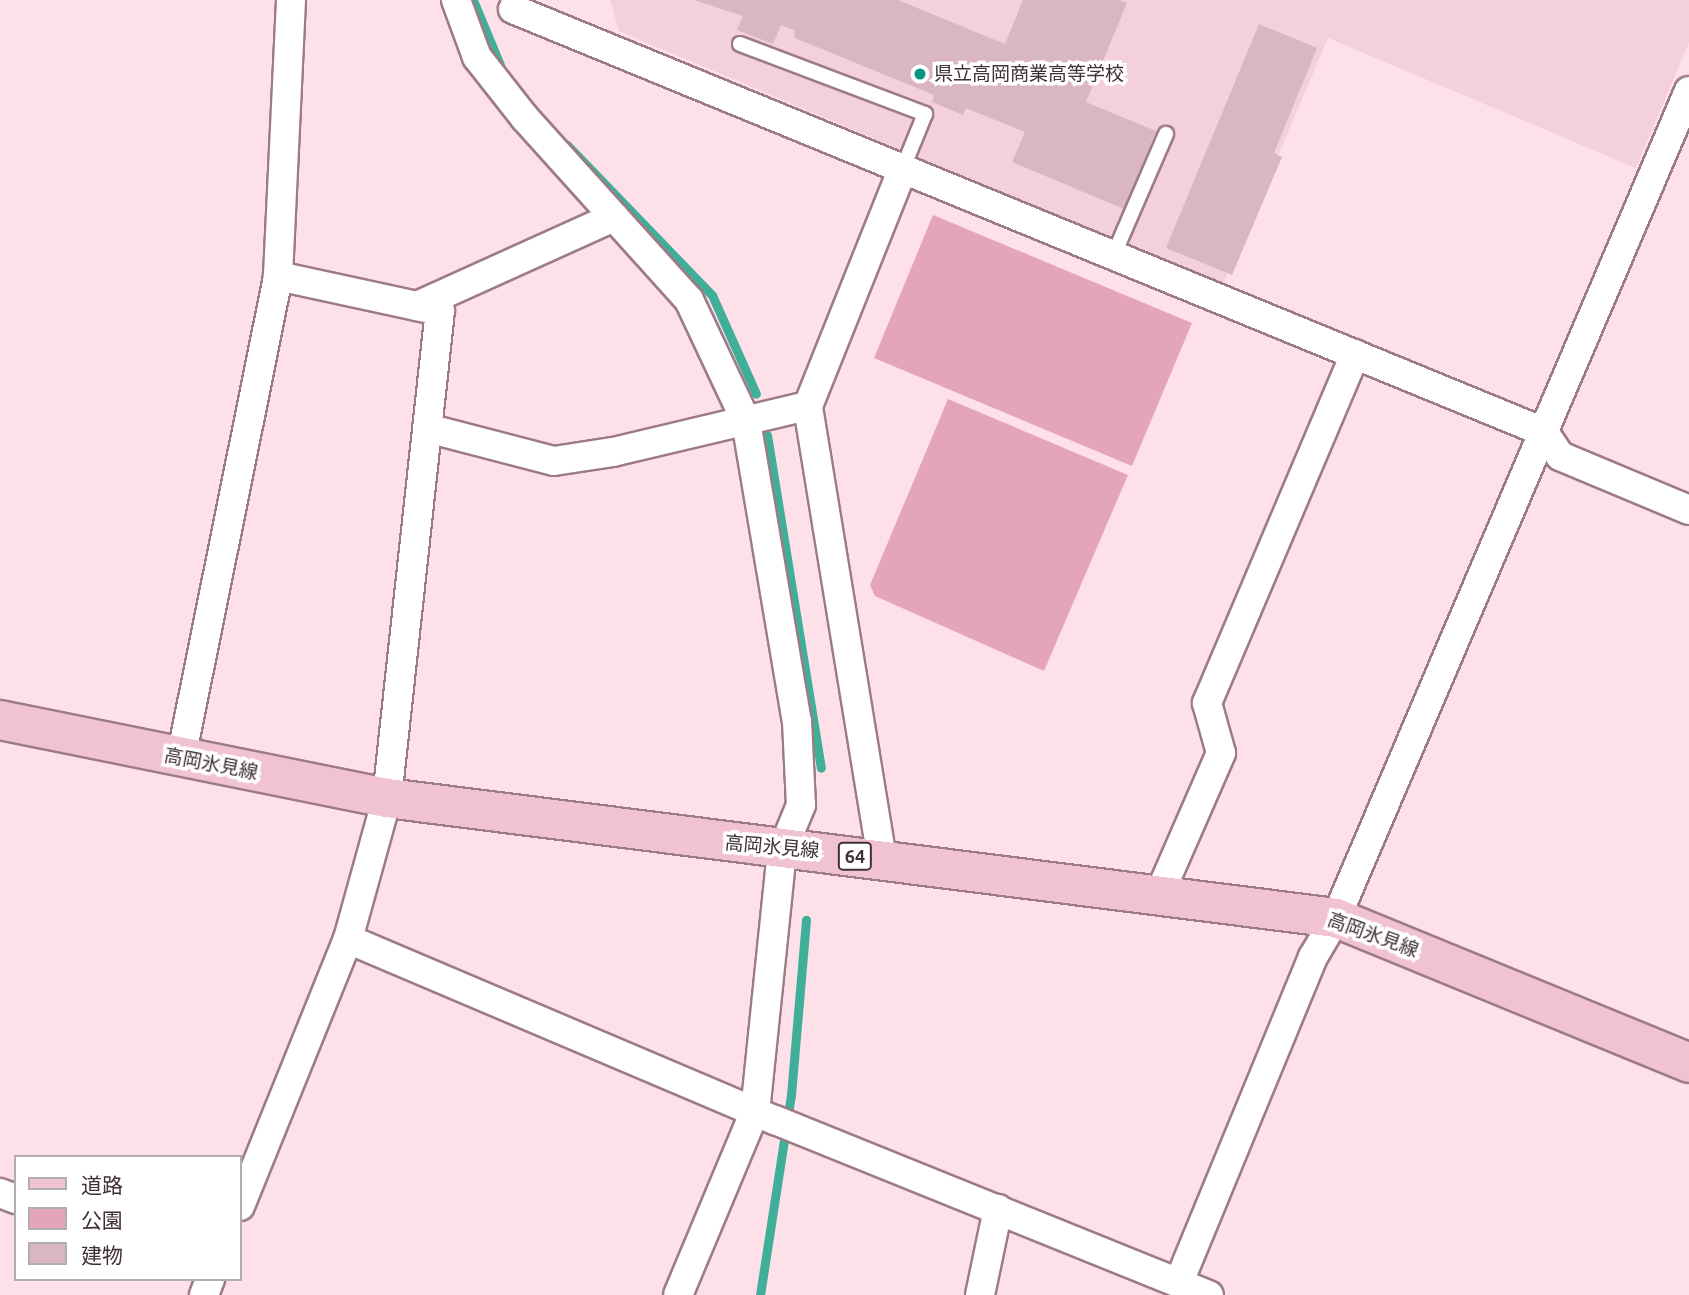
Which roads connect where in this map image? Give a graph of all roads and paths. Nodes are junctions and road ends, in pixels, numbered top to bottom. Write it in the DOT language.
graph roads {
  1 [pos="291,0"];
  2 [pos="456,0"];
  3 [pos="513,9"];
  4 [pos="740,44"];
  5 [pos="1689,90"];
  6 [pos="1166,134"];
  7 [pos="903,168"];
  8 [pos="614,217"];
  9 [pos="1114,254"];
  10 [pos="278,276"];
  11 [pos="418,306"];
  12 [pos="1355,354"];
  13 [pos="808,406"];
  14 [pos="746,421"];
  15 [pos="427,428"];
  16 [pos="1544,432"];
  17 [pos="1689,509"];
  18 [pos="0,720"];
  19 [pos="181,758"];
  20 [pos="387,797"];
  21 [pos="782,851"];
  22 [pos="882,859"];
  23 [pos="1159,895"];
  24 [pos="1336,918"];
  25 [pos="348,939"];
  26 [pos="1689,1063"];
  27 [pos="765,1115"];
  28 [pos="242,1201"];
  29 [pos="998,1209"];
  30 [pos="1178,1282"];
  31 [pos="678,1295"];
  32 [pos="980,1295"];
  33 [pos="1209,1295"];
  1 -- 10 [label="street"];
  2 -- 8 [label="street"];
  3 -- 7 [label="street"];
  4 -- 7 [label="lane"];
  5 -- 16 [label="street"];
  6 -- 9 [label="lane"];
  7 -- 9 [label="street"];
  7 -- 13 [label="street"];
  8 -- 11 [label="street"];
  8 -- 14 [label="street"];
  9 -- 12 [label="street"];
  10 -- 11 [label="street"];
  10 -- 19 [label="street"];
  11 -- 15 [label="street"];
  12 -- 16 [label="street"];
  12 -- 23 [label="street"];
  13 -- 14 [label="street"];
  13 -- 22 [label="street"];
  14 -- 15 [label="street"];
  14 -- 21 [label="street"];
  15 -- 20 [label="street"];
  16 -- 17 [label="street"];
  16 -- 24 [label="street"];
  18 -- 19 [label="main road, 高岡氷見線 / 64"];
  19 -- 20 [label="main road, 高岡氷見線 / 64"];
  20 -- 21 [label="main road, 高岡氷見線 / 64"];
  20 -- 25 [label="street"];
  21 -- 22 [label="main road, 高岡氷見線 / 64"];
  21 -- 27 [label="street"];
  22 -- 23 [label="main road, 高岡氷見線 / 64"];
  23 -- 24 [label="main road, 高岡氷見線 / 64"];
  24 -- 26 [label="main road, 高岡氷見線 / 64"];
  24 -- 30 [label="street"];
  25 -- 27 [label="street"];
  25 -- 28 [label="street"];
  27 -- 29 [label="street"];
  27 -- 31 [label="street"];
  29 -- 30 [label="street"];
  29 -- 32 [label="street"];
  30 -- 33 [label="street"];
}
